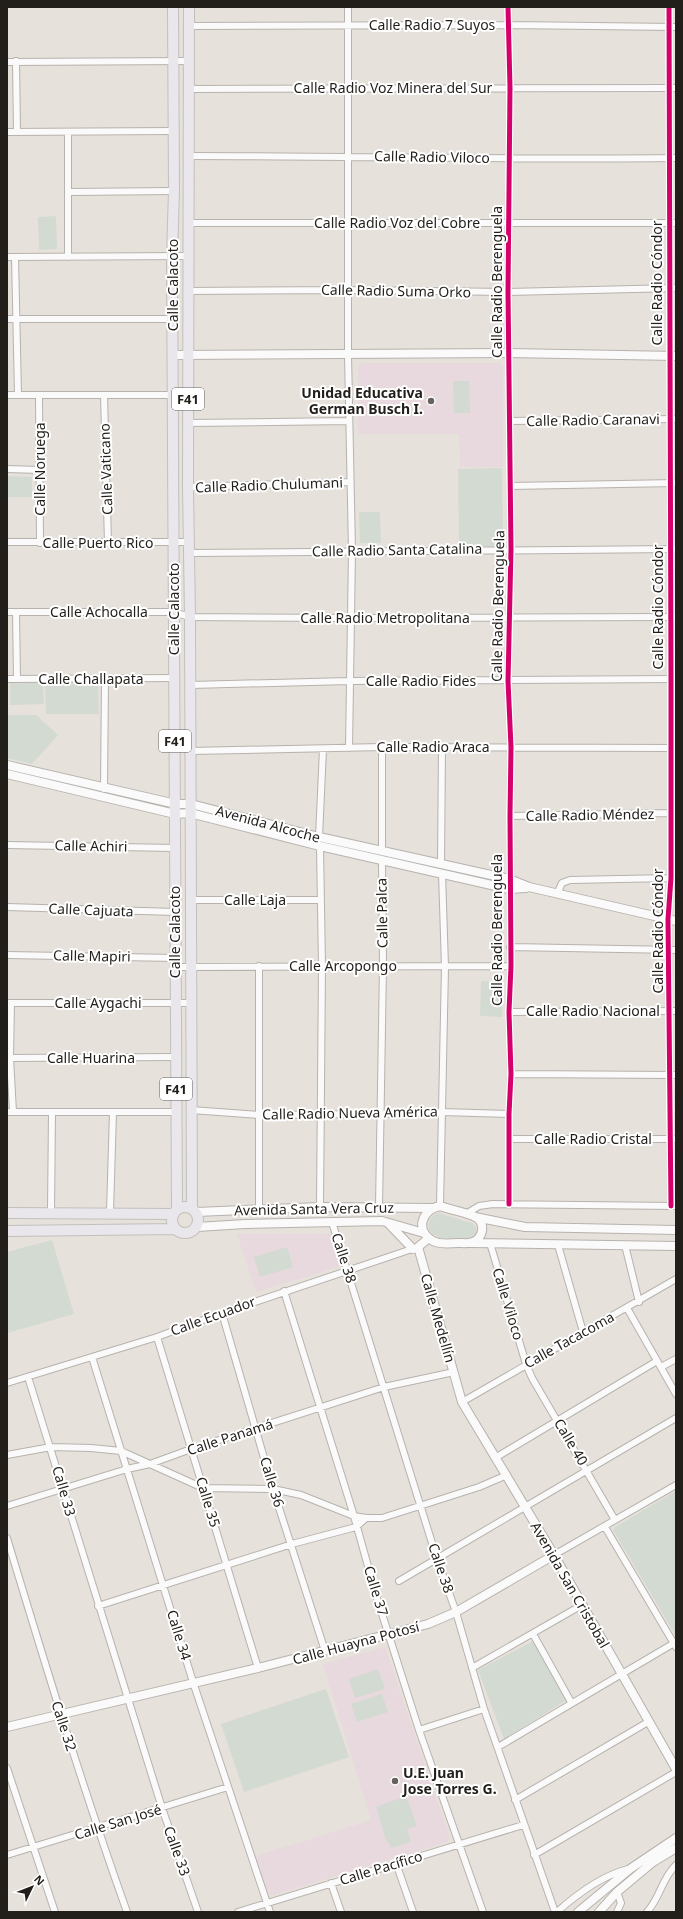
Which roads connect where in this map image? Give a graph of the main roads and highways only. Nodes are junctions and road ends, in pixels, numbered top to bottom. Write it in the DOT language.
graph roads {
  1 [pos="173,7"];
  2 [pos="189,7"];
  3 [pos="194,1211"];
  4 [pos="7,1212"];
  5 [pos="175,1212"];
  6 [pos="175,1229"];
  7 [pos="7,1231"];
  1 -- 5 [label="main road, Calle Calacoto / F41"];
  2 -- 3 [label="main road, Calle Calacoto / F41"];
  3 -- 5 [label="main road"];
  3 -- 6 [label="main road"];
  4 -- 5 [label="main road"];
  5 -- 6 [label="main road"];
  6 -- 7 [label="main road"];
}
